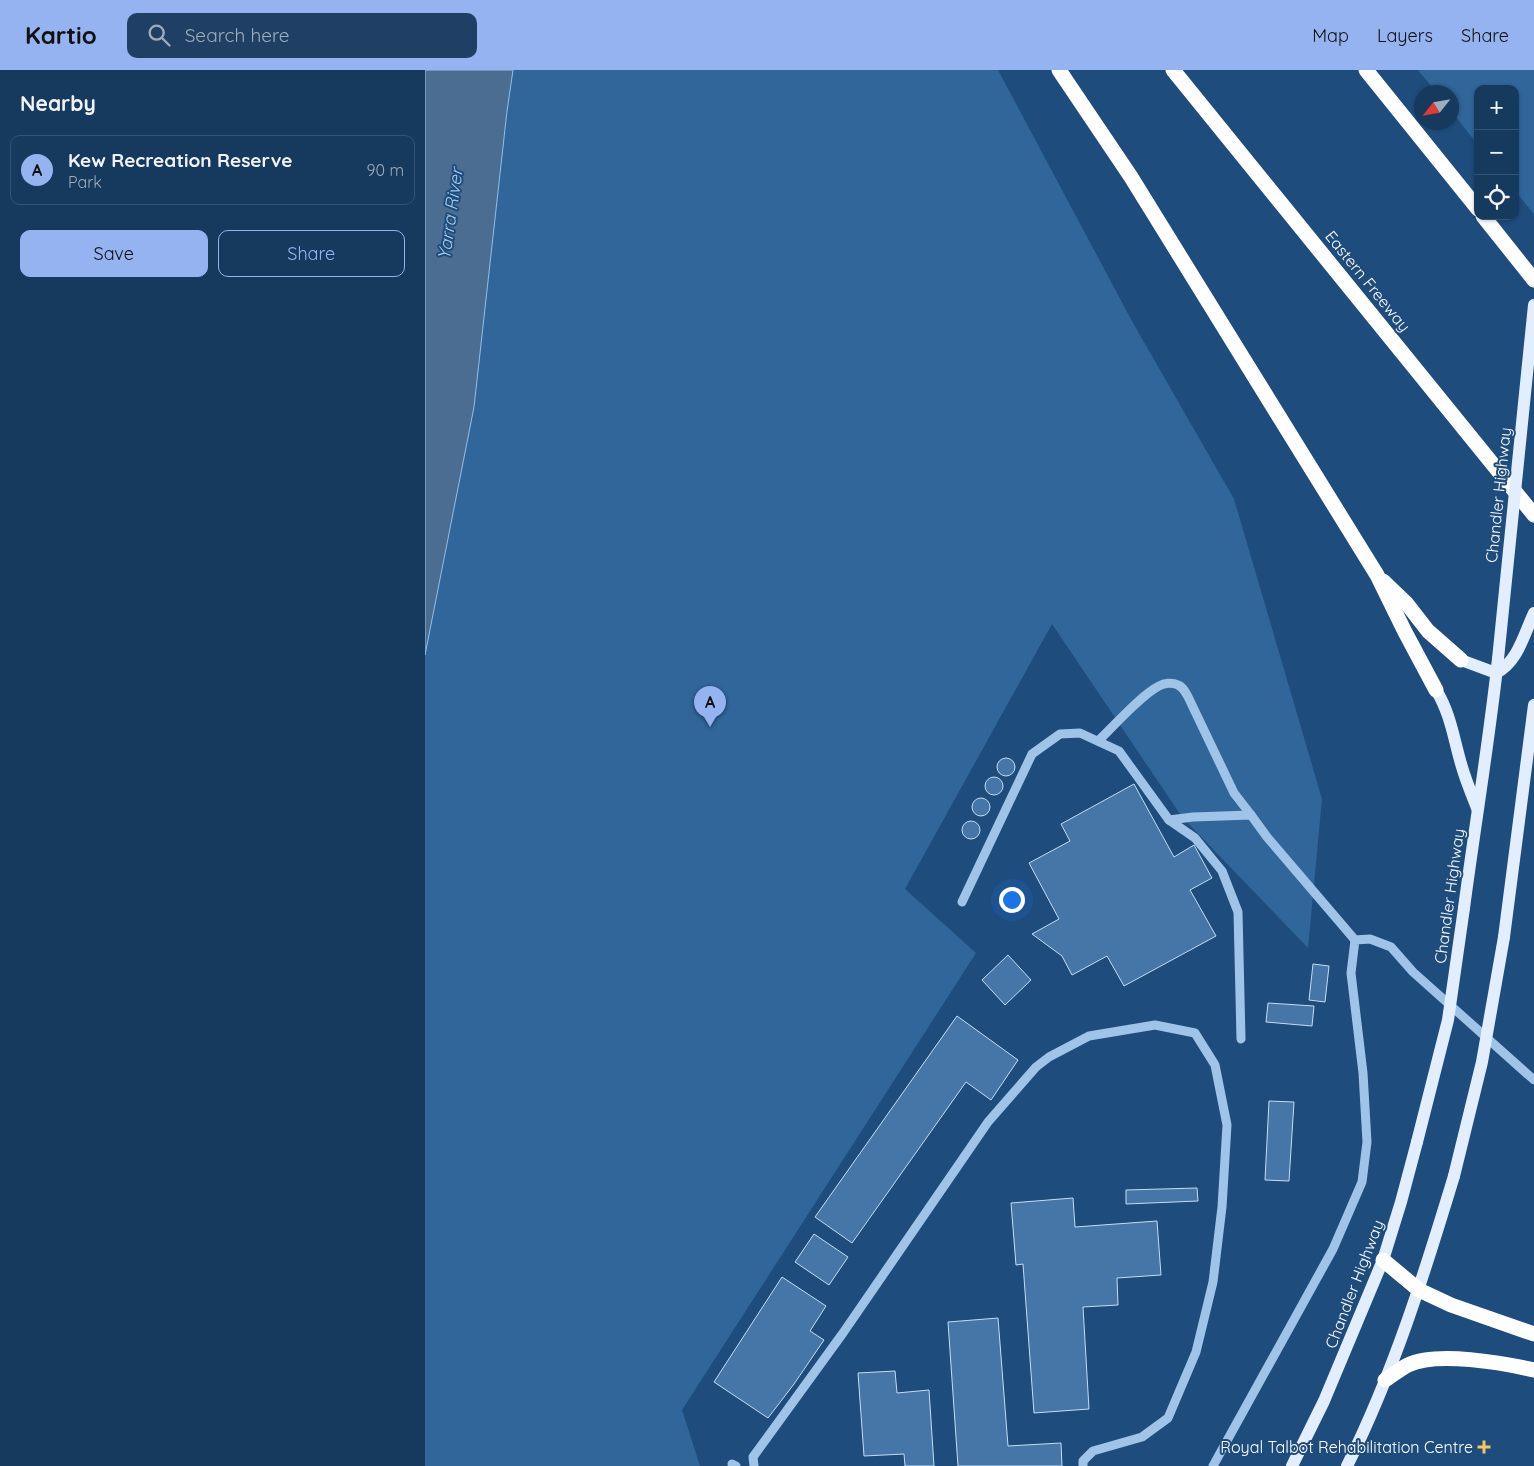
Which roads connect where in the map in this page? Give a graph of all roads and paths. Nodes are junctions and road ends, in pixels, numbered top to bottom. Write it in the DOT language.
graph roads {
  1 [pos="1059,70"];
  2 [pos="1173,70"];
  3 [pos="1366,70"];
  4 [pos="1474,204"];
  5 [pos="1486,220"];
  6 [pos="1534,280"];
  7 [pos="1534,305"];
  8 [pos="1534,515"];
  9 [pos="1377,574"];
  10 [pos="1534,613"];
  11 [pos="1461,660"];
  12 [pos="1499,667"];
  13 [pos="1436,690"];
  14 [pos="1534,705"];
  15 [pos="1533,715"];
  16 [pos="1098,741"];
  17 [pos="1477,808"];
  18 [pos="1251,815"];
  19 [pos="1169,820"];
  20 [pos="962,902"];
  21 [pos="1355,940"];
  22 [pos="1241,1039"];
  23 [pos="1534,1080"];
  24 [pos="1383,1260"];
  25 [pos="1419,1290"];
  26 [pos="1534,1334"];
  27 [pos="1534,1370"];
  28 [pos="1385,1380"];
  29 [pos="755,1466"];
  30 [pos="1083,1466"];
  31 [pos="1213,1466"];
  32 [pos="1292,1466"];
  33 [pos="1347,1466"];
  1 -- 9 [label="highway"];
  2 -- 8 [label="highway, Eastern Freeway"];
  3 -- 4 [label="highway"];
  5 -- 6 [label="highway"];
  7 -- 12 [label="main road, Chandler Highway, bridge"];
  9 -- 11 [label="highway"];
  9 -- 13 [label="highway"];
  10 -- 12 [label="main road"];
  11 -- 12 [label="main road"];
  12 -- 17 [label="main road, Chandler Highway"];
  13 -- 17 [label="main road"];
  14 -- 15 [label="main road"];
  15 -- 25 [label="main road, bridge"];
  16 -- 18 [label="lane"];
  16 -- 19 [label="lane"];
  16 -- 20 [label="lane"];
  17 -- 24 [label="main road, Chandler Highway, bridge"];
  18 -- 19 [label="lane"];
  18 -- 21 [label="lane"];
  19 -- 22 [label="lane"];
  21 -- 23 [label="lane"];
  21 -- 31 [label="lane"];
  24 -- 25 [label="highway"];
  24 -- 32 [label="main road, Chandler Highway"];
  25 -- 26 [label="highway"];
  25 -- 28 [label="main road"];
  27 -- 28 [label="highway"];
  28 -- 33 [label="main road"];
  29 -- 30 [label="lane"];
}
